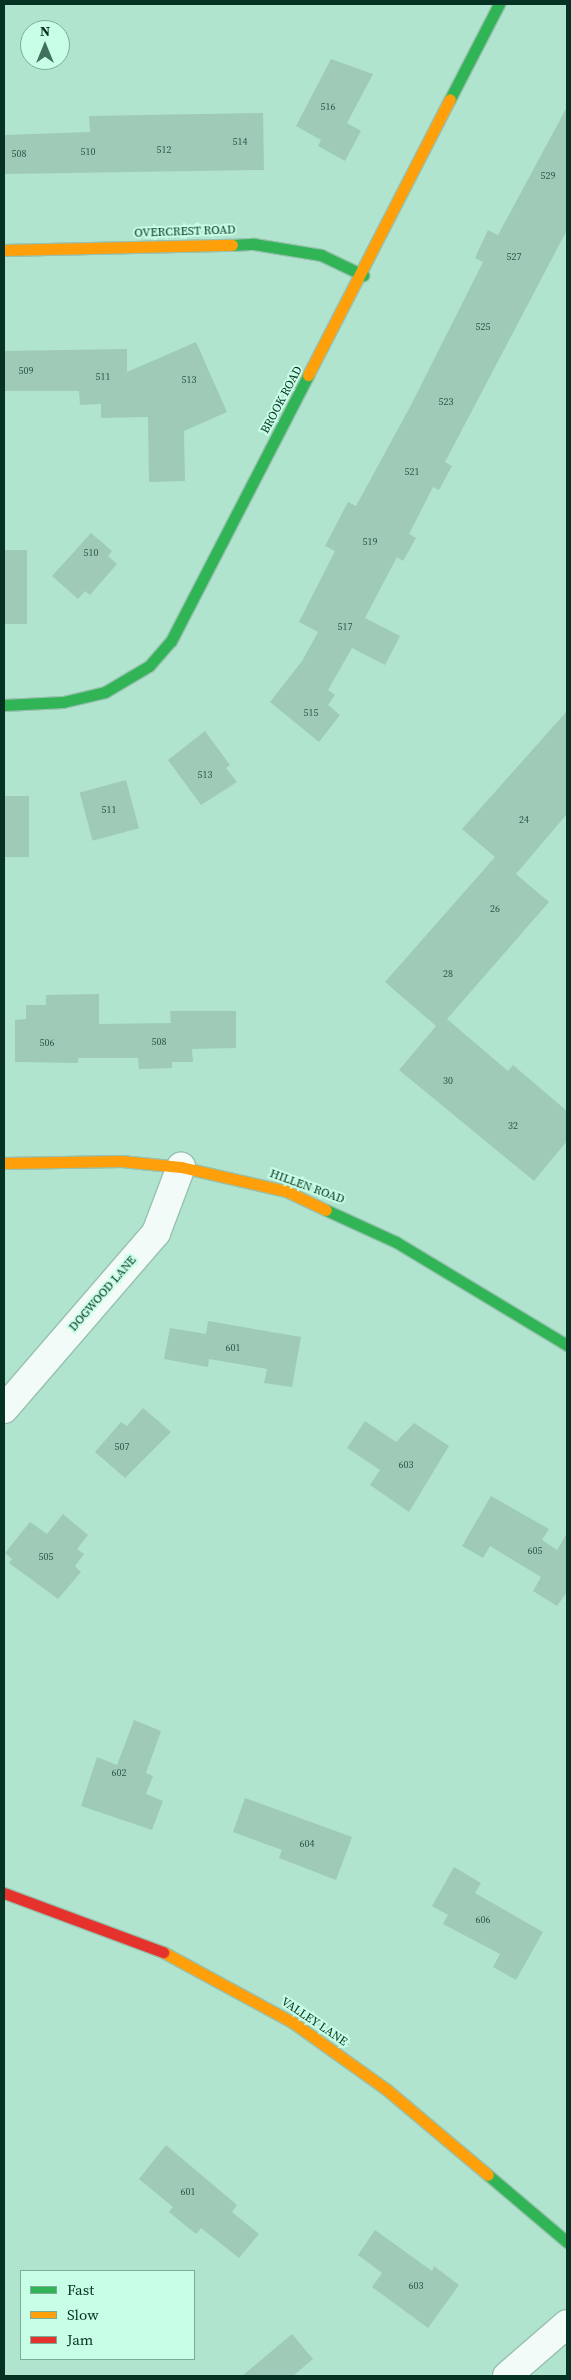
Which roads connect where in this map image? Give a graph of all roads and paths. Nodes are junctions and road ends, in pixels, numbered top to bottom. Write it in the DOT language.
graph roads {
  1 [pos="499,4"];
  2 [pos="4,250"];
  3 [pos="362,275"];
  4 [pos="4,705"];
  5 [pos="4,1163"];
  6 [pos="181,1167"];
  7 [pos="567,1345"];
  8 [pos="4,1409"];
  9 [pos="4,1893"];
  10 [pos="567,2242"];
  11 [pos="567,2324"];
  12 [pos="507,2376"];
  1 -- 3 [label="street, BROOK ROAD"];
  2 -- 3 [label="street, OVERCREST ROAD"];
  3 -- 4 [label="street, BROOK ROAD"];
  5 -- 6 [label="street, HILLEN ROAD"];
  6 -- 7 [label="street, HILLEN ROAD"];
  6 -- 8 [label="street, DOGWOOD LANE"];
  9 -- 10 [label="street, VALLEY LANE"];
  11 -- 12 [label="street"];
}
